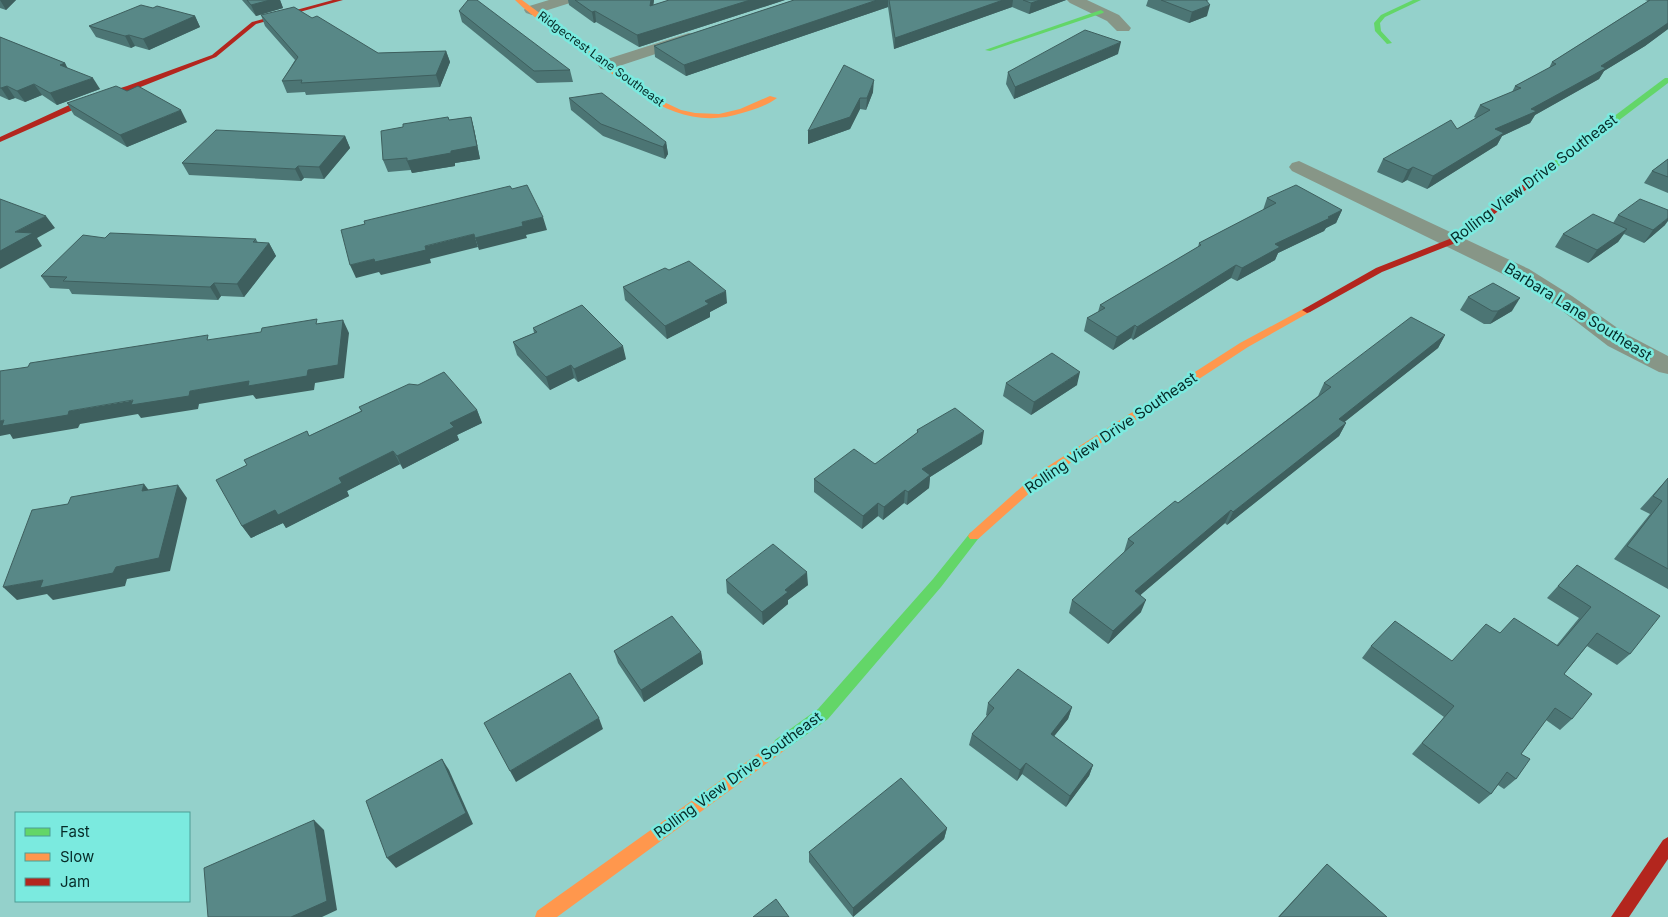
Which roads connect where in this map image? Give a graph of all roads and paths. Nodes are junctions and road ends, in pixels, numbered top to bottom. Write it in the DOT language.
graph roads {
  1 [pos="340,0"];
  2 [pos="518,0"];
  3 [pos="565,0"];
  4 [pos="1075,0"];
  5 [pos="1418,0"];
  6 [pos="532,10"];
  7 [pos="1101,12"];
  8 [pos="1123,28"];
  9 [pos="703,34"];
  10 [pos="1389,43"];
  11 [pos="988,50"];
  12 [pos="607,65"];
  13 [pos="1668,80"];
  14 [pos="773,98"];
  15 [pos="0,140"];
  16 [pos="1299,166"];
  17 [pos="1455,240"];
  18 [pos="1668,366"];
  19 [pos="1668,845"];
  20 [pos="543,917"];
  21 [pos="1619,917"];
  1 -- 15 [label="street"];
  2 -- 6 [label="street, Ridgecrest Lane Southeast"];
  3 -- 6 [label="street"];
  4 -- 7 [label="street"];
  5 -- 10 [label="street"];
  6 -- 12 [label="street, Ridgecrest Lane Southeast"];
  7 -- 8 [label="street"];
  7 -- 11 [label="street"];
  9 -- 12 [label="street"];
  12 -- 14 [label="street, Ridgecrest Lane Southeast"];
  13 -- 17 [label="street, Rolling View Drive Southeast"];
  16 -- 17 [label="street, Barbara Lane Southeast"];
  17 -- 18 [label="street, Barbara Lane Southeast"];
  17 -- 20 [label="street, Rolling View Drive Southeast"];
  19 -- 21 [label="street"];
}
